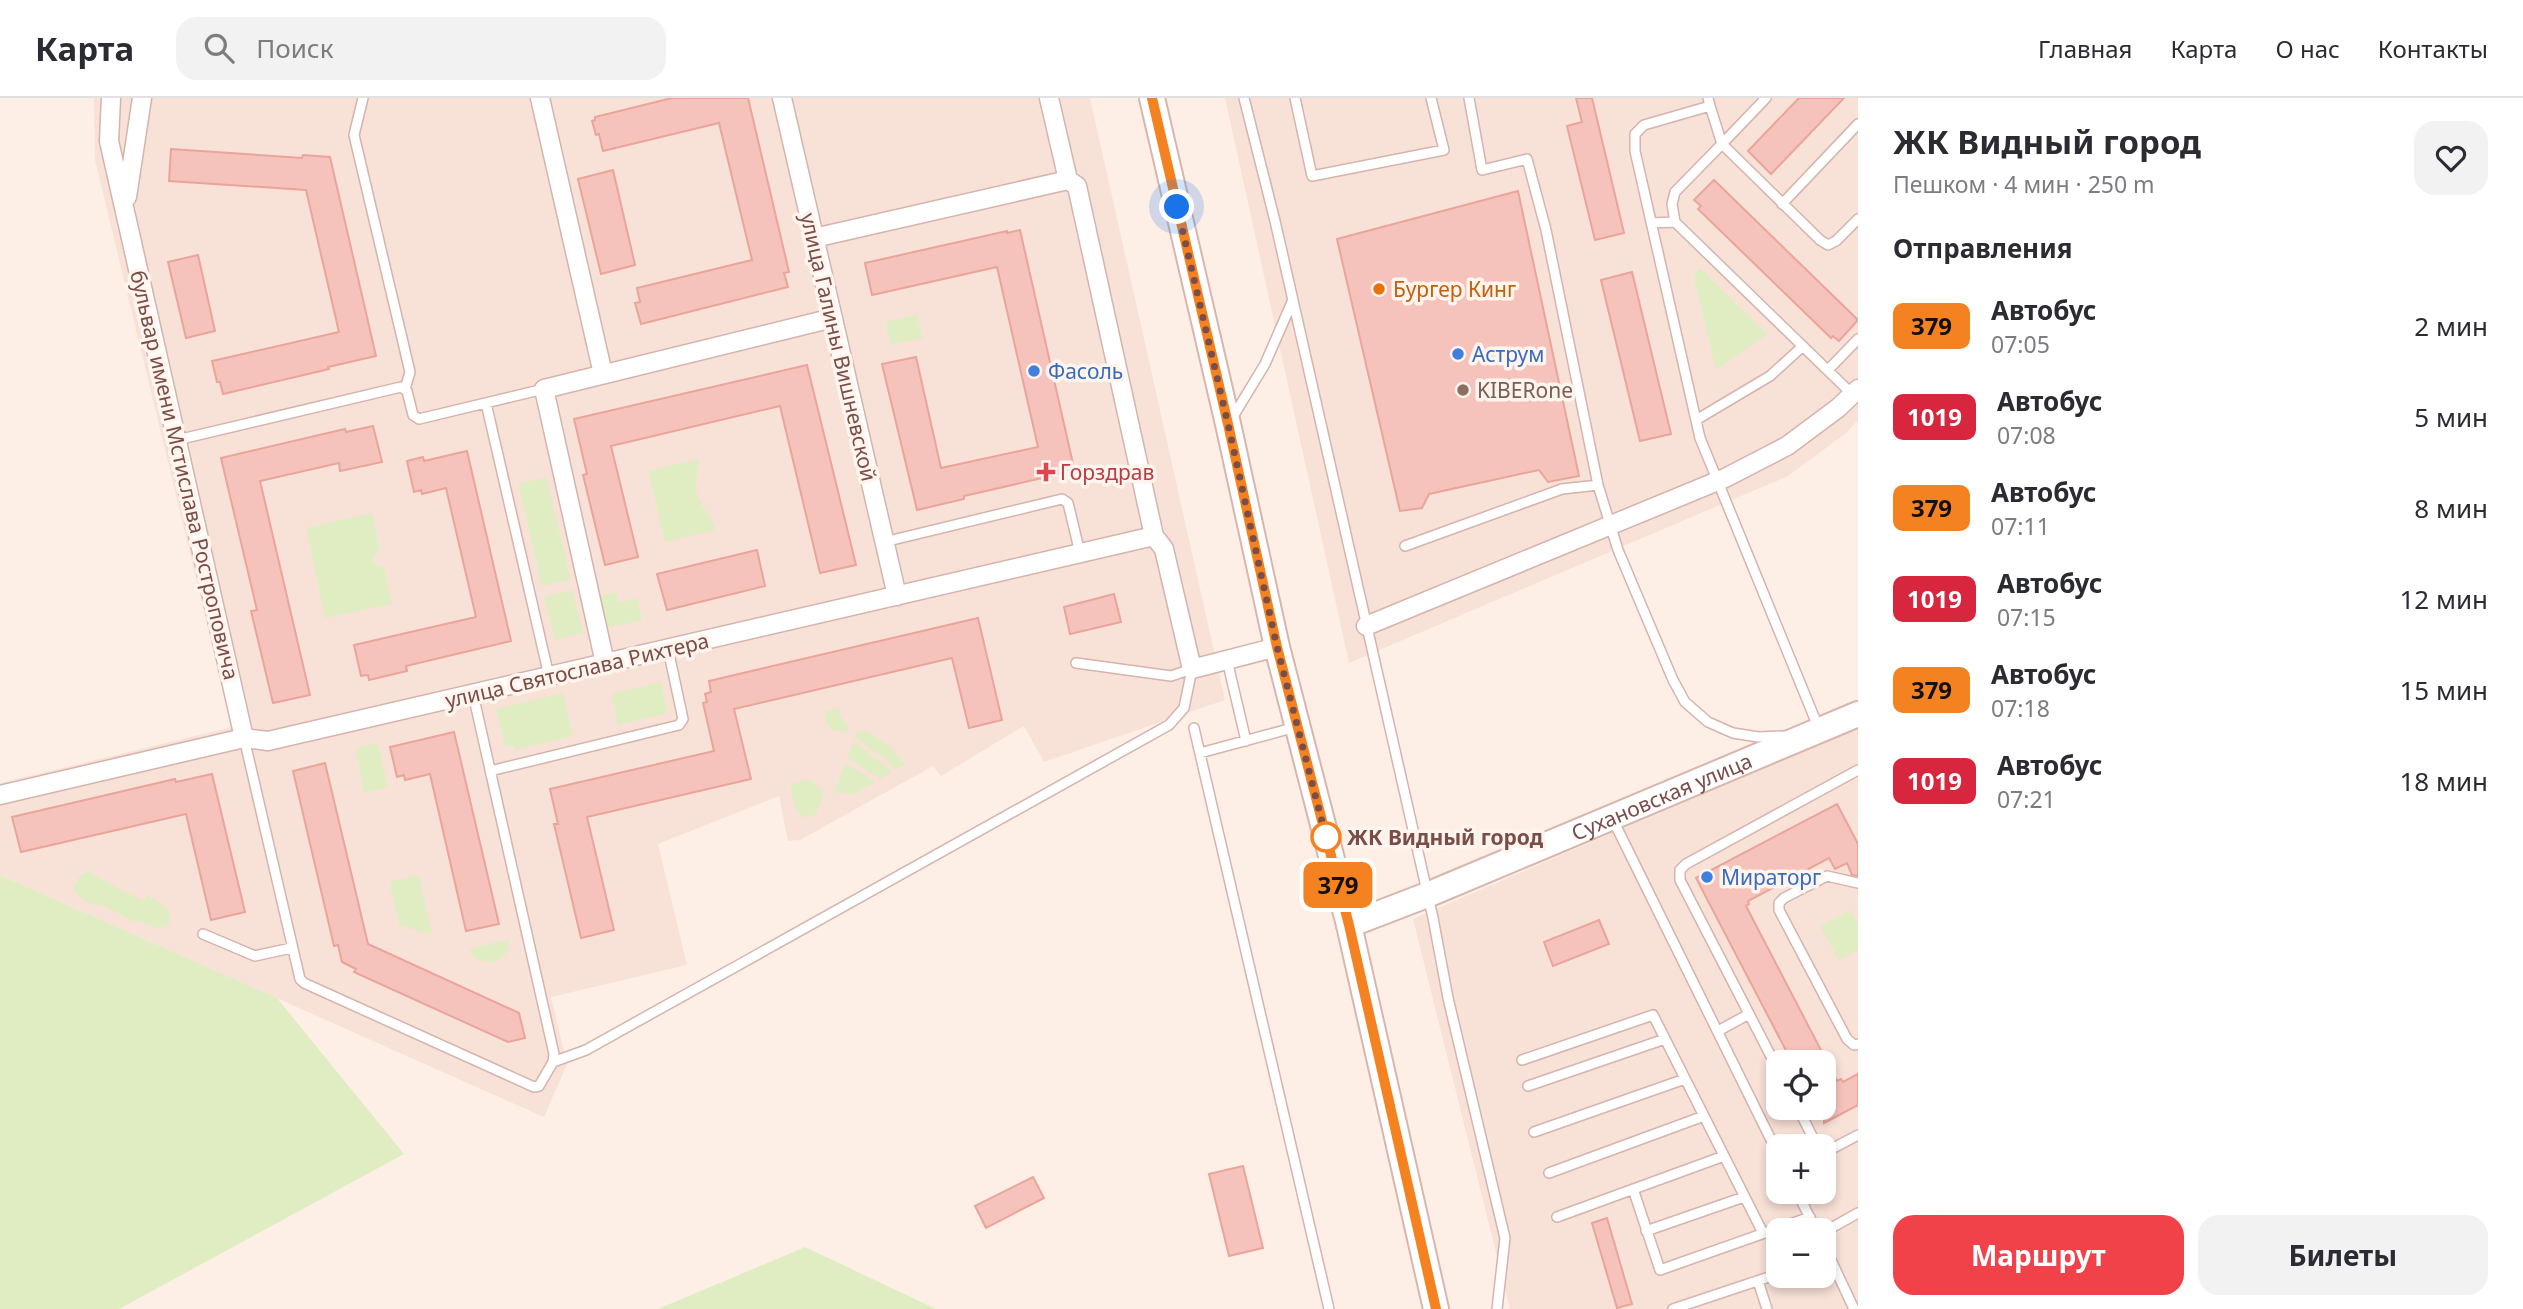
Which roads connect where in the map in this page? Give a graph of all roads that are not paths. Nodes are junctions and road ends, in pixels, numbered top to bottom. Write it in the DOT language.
graph roads {
  1 [pos="111,98"];
  2 [pos="142,98"];
  3 [pos="363,98"];
  4 [pos="540,98"];
  5 [pos="782,98"];
  6 [pos="1049,98"];
  7 [pos="1152,98"];
  8 [pos="1244,98"];
  9 [pos="1296,98"];
  10 [pos="1431,98"];
  11 [pos="1469,98"];
  12 [pos="1766,98"];
  13 [pos="1709,102"];
  14 [pos="1858,124"];
  15 [pos="1722,144"];
  16 [pos="1068,180"];
  17 [pos="1782,204"];
  18 [pos="125,211"];
  19 [pos="1858,219"];
  20 [pos="1675,222"];
  21 [pos="1651,223"];
  22 [pos="814,238"];
  23 [pos="1293,302"];
  24 [pos="833,318"];
  25 [pos="1858,339"];
  26 [pos="1803,346"];
  27 [pos="1828,370"];
  28 [pos="603,374"];
  29 [pos="405,389"];
  30 [pos="544,389"];
  31 [pos="1855,392"];
  32 [pos="486,403"];
  33 [pos="1696,420"];
  34 [pos="1228,424"];
  35 [pos="177,440"];
  36 [pos="1718,481"];
  37 [pos="1598,485"];
  38 [pos="1611,523"];
  39 [pos="1154,536"];
  40 [pos="884,542"];
  41 [pos="1405,546"];
  42 [pos="1080,553"];
  43 [pos="897,596"];
  44 [pos="1366,626"];
  45 [pos="1277,647"];
  46 [pos="668,649"];
  47 [pos="1227,660"];
  48 [pos="605,663"];
  49 [pos="1076,663"];
  50 [pos="1192,669"];
  51 [pos="550,676"];
  52 [pos="473,694"];
  53 [pos="1858,714"];
  54 [pos="1298,727"];
  55 [pos="1194,728"];
  56 [pos="1813,733"];
  57 [pos="244,738"];
  58 [pos="1246,741"];
  59 [pos="1200,754"];
  60 [pos="1858,770"];
  61 [pos="491,771"];
  62 [pos="0,794"];
  63 [pos="1612,818"];
  64 [pos="1858,883"];
  65 [pos="1427,895"];
  66 [pos="1349,925"];
  67 [pos="203,934"];
  68 [pos="291,948"];
  69 [pos="1749,1014"];
  70 [pos="1718,1031"];
  71 [pos="1665,1039"];
  72 [pos="1858,1044"];
  73 [pos="1768,1050"];
  74 [pos="1522,1060"];
  75 [pos="553,1062"];
  76 [pos="1685,1079"];
  77 [pos="1528,1086"];
  78 [pos="1704,1116"];
  79 [pos="1534,1132"];
  80 [pos="1768,1134"];
  81 [pos="1858,1135"];
  82 [pos="1836,1147"];
  83 [pos="1724,1156"];
  84 [pos="1549,1173"];
  85 [pos="1633,1189"];
  86 [pos="1744,1197"];
  87 [pos="1803,1204"];
  88 [pos="1858,1213"];
  89 [pos="1557,1217"];
  90 [pos="1810,1217"];
  91 [pos="1836,1225"];
  92 [pos="1646,1231"];
  93 [pos="1763,1233"];
  94 [pos="1836,1276"];
  95 [pos="1766,1278"];
  96 [pos="1758,1281"];
  97 [pos="1329,1309"];
  98 [pos="1436,1309"];
  99 [pos="1497,1309"];
  100 [pos="1673,1309"];
  101 [pos="1767,1309"];
  102 [pos="1854,1309"];
  1 -- 18 [label="street, бульвар имени Мстислава Ростроповича"];
  2 -- 18 [label="street"];
  3 -- 29 [label="lane"];
  4 -- 28 [label="street"];
  5 -- 22 [label="street, улица Галины Вишневской"];
  6 -- 16 [label="street"];
  7 -- 34 [label="main road"];
  8 -- 23 [label="lane"];
  9 -- 10 [label="lane"];
  11 -- 37 [label="lane"];
  12 -- 15 [label="lane"];
  13 -- 15 [label="lane"];
  13 -- 21 [label="lane"];
  14 -- 17 [label="lane"];
  15 -- 17 [label="lane"];
  15 -- 20 [label="lane"];
  16 -- 22 [label="street"];
  16 -- 39 [label="street"];
  17 -- 19 [label="lane"];
  18 -- 35 [label="street, бульвар имени Мстислава Ростроповича"];
  20 -- 21 [label="lane"];
  20 -- 26 [label="lane"];
  21 -- 33 [label="lane"];
  22 -- 24 [label="street, улица Галины Вишневской"];
  23 -- 34 [label="lane"];
  23 -- 44 [label="lane"];
  24 -- 28 [label="street"];
  24 -- 40 [label="street, улица Галины Вишневской"];
  25 -- 27 [label="lane"];
  26 -- 27 [label="lane"];
  26 -- 33 [label="lane"];
  27 -- 31 [label="lane"];
  28 -- 30 [label="street"];
  29 -- 32 [label="lane"];
  29 -- 35 [label="lane"];
  30 -- 32 [label="lane"];
  30 -- 48 [label="street"];
  31 -- 36 [label="street"];
  32 -- 51 [label="lane"];
  33 -- 36 [label="lane"];
  34 -- 45 [label="main road"];
  35 -- 57 [label="street, бульвар имени Мстислава Ростроповича"];
  36 -- 38 [label="street"];
  36 -- 56 [label="lane"];
  37 -- 38 [label="lane"];
  37 -- 41 [label="lane"];
  38 -- 44 [label="street"];
  38 -- 56 [label="lane"];
  39 -- 42 [label="street, улица Святослава Рихтера"];
  39 -- 50 [label="street"];
  40 -- 42 [label="lane"];
  40 -- 43 [label="street, улица Галины Вишневской"];
  42 -- 43 [label="street, улица Святослава Рихтера"];
  43 -- 46 [label="street, улица Святослава Рихтера"];
  44 -- 65 [label="lane"];
  45 -- 47 [label="street"];
  45 -- 54 [label="main road"];
  46 -- 48 [label="street, улица Святослава Рихтера"];
  46 -- 61 [label="lane"];
  47 -- 50 [label="street"];
  47 -- 58 [label="lane"];
  48 -- 51 [label="street, улица Святослава Рихтера"];
  49 -- 50 [label="lane"];
  50 -- 75 [label="lane"];
  51 -- 52 [label="street, улица Святослава Рихтера"];
  52 -- 57 [label="street, улица Святослава Рихтера"];
  52 -- 61 [label="lane"];
  53 -- 56 [label="main road, Сухановская улица"];
  54 -- 58 [label="lane"];
  54 -- 66 [label="main road"];
  55 -- 59 [label="lane"];
  56 -- 63 [label="main road, Сухановская улица"];
  57 -- 62 [label="street, улица Святослава Рихтера"];
  57 -- 68 [label="lane"];
  58 -- 59 [label="lane"];
  59 -- 97 [label="lane"];
  60 -- 69 [label="lane"];
  61 -- 75 [label="lane"];
  63 -- 65 [label="main road, Сухановская улица"];
  63 -- 70 [label="lane"];
  64 -- 72 [label="lane"];
  65 -- 66 [label="main road, Сухановская улица"];
  65 -- 99 [label="lane"];
  66 -- 98 [label="main road"];
  67 -- 68 [label="lane"];
  68 -- 75 [label="lane"];
  69 -- 70 [label="lane"];
  69 -- 73 [label="lane"];
  70 -- 80 [label="lane"];
  71 -- 74 [label="lane"];
  71 -- 76 [label="lane"];
  71 -- 77 [label="lane"];
  76 -- 78 [label="lane"];
  76 -- 79 [label="lane"];
  78 -- 83 [label="lane"];
  78 -- 84 [label="lane"];
  81 -- 82 [label="lane"];
  83 -- 85 [label="lane"];
  83 -- 86 [label="lane"];
  85 -- 89 [label="lane"];
  85 -- 92 [label="lane"];
  86 -- 92 [label="lane"];
  86 -- 93 [label="lane"];
  87 -- 90 [label="lane"];
  88 -- 91 [label="lane"];
  90 -- 93 [label="lane"];
  92 -- 93 [label="lane"];
  94 -- 102 [label="lane"];
  95 -- 96 [label="lane"];
  96 -- 100 [label="lane"];
  96 -- 101 [label="lane"];
}
